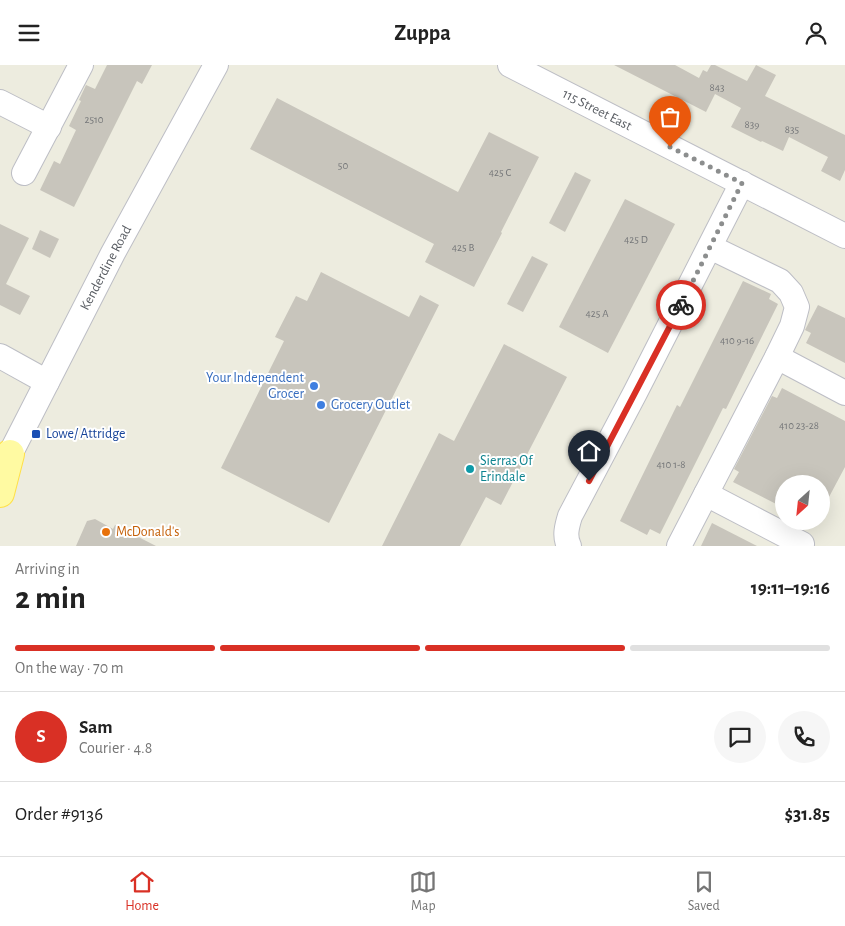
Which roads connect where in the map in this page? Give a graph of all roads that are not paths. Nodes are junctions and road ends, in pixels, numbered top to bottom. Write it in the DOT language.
graph roads {
  1 [pos="81,65"];
  2 [pos="216,65"];
  3 [pos="510,65"];
  4 [pos="0,102"];
  5 [pos="48,127"];
  6 [pos="24,173"];
  7 [pos="742,183"];
  8 [pos="845,236"];
  9 [pos="710,247"];
  10 [pos="0,356"];
  11 [pos="777,357"];
  12 [pos="47,382"];
  13 [pos="845,393"];
  14 [pos="4,465"];
  15 [pos="0,493"];
  16 [pos="706,494"];
  17 [pos="802,544"];
  18 [pos="569,546"];
  19 [pos="679,546"];
  1 -- 5 [label="street"];
  2 -- 12 [label="street, Kenderdine Road"];
  3 -- 7 [label="street, 115 Street East"];
  4 -- 5 [label="street"];
  5 -- 6 [label="street"];
  7 -- 8 [label="street, 115 Street East"];
  7 -- 9 [label="street"];
  9 -- 11 [label="street"];
  9 -- 18 [label="street"];
  10 -- 12 [label="street"];
  11 -- 13 [label="street"];
  11 -- 16 [label="street"];
  12 -- 14 [label="street, Kenderdine Road"];
  14 -- 15 [label="main road"];
  16 -- 17 [label="street"];
  16 -- 19 [label="street"];
}
